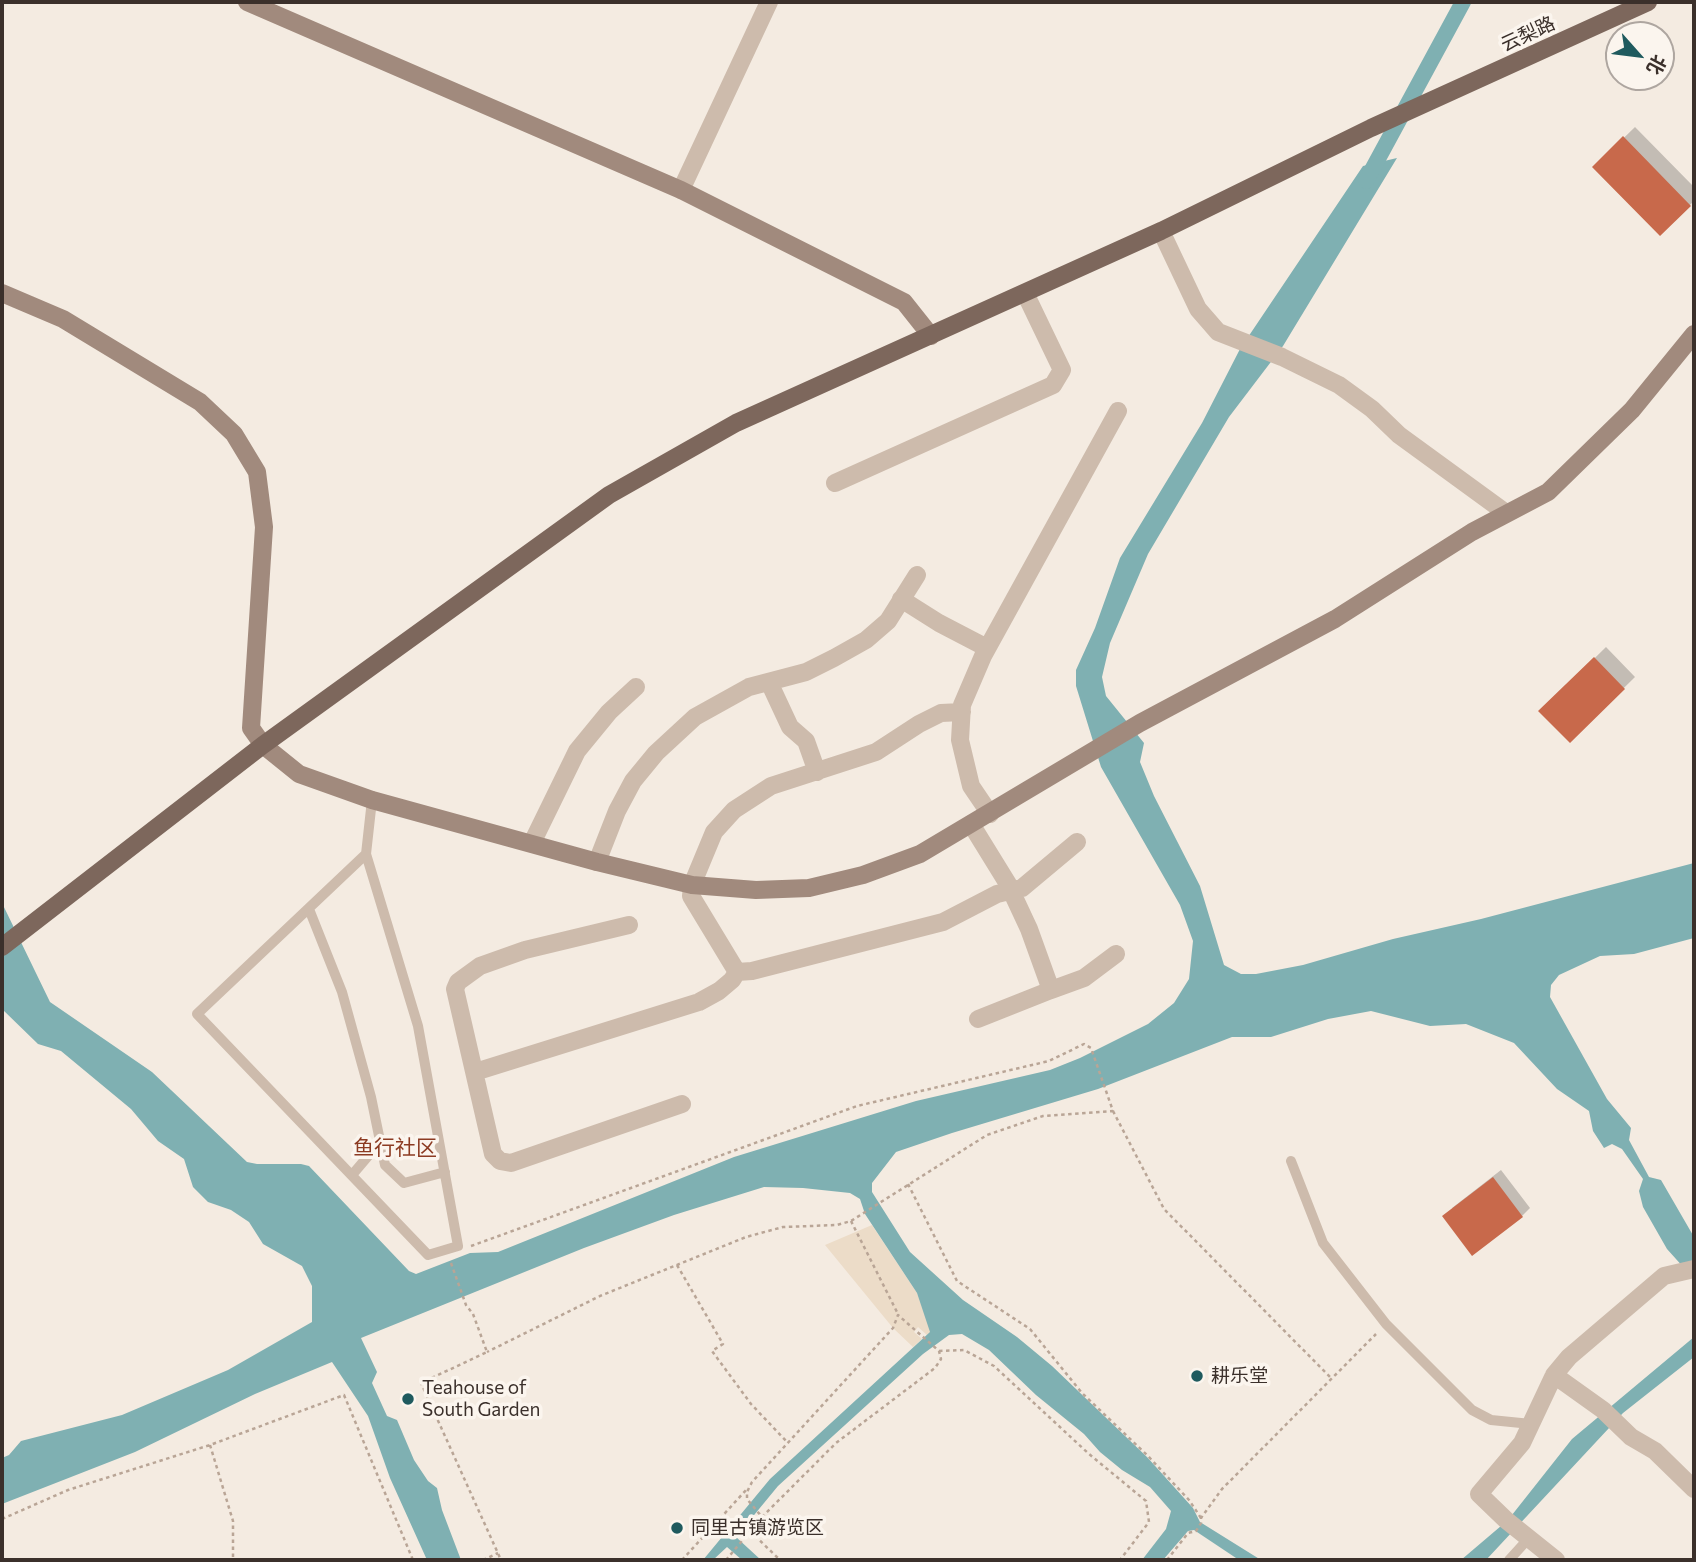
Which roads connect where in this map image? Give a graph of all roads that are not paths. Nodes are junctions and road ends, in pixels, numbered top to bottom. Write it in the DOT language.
graph roads {
  1 [pos="247,2"];
  2 [pos="769,2"];
  3 [pos="1648,2"];
  4 [pos="681,190"];
  5 [pos="1161,231"];
  6 [pos="2,293"];
  7 [pos="1026,293"];
  8 [pos="1694,334"];
  9 [pos="931,336"];
  10 [pos="1118,411"];
  11 [pos="835,483"];
  12 [pos="1506,513"];
  13 [pos="917,575"];
  14 [pos="901,599"];
  15 [pos="987,648"];
  16 [pos="769,682"];
  17 [pos="636,687"];
  18 [pos="961,712"];
  19 [pos="263,745"];
  20 [pos="817,772"];
  21 [pos="372,800"];
  22 [pos="990,814"];
  23 [pos="971,824"];
  24 [pos="1077,842"];
  25 [pos="532,843"];
  26 [pos="366,854"];
  27 [pos="597,862"];
  28 [pos="692,885"];
  29 [pos="1011,890"];
  30 [pos="309,908"];
  31 [pos="629,925"];
  32 [pos="2,947"];
  33 [pos="1116,954"];
  34 [pos="737,972"];
  35 [pos="1051,990"];
  36 [pos="978,1018"];
  37 [pos="475,1072"];
  38 [pos="682,1104"];
  39 [pos="380,1142"];
  40 [pos="1291,1161"];
  41 [pos="445,1172"];
  42 [pos="352,1175"];
  43 [pos="1686,1271"];
  44 [pos="1555,1375"];
  45 [pos="1531,1424"];
  46 [pos="1694,1489"];
  47 [pos="1529,1538"];
  48 [pos="1509,1560"];
  49 [pos="1556,1560"];
  1 -- 4 [label="street"];
  2 -- 4 [label="street"];
  3 -- 5 [label="main road, 云梨路"];
  4 -- 9 [label="street"];
  5 -- 7 [label="main road, 云梨路"];
  5 -- 12 [label="street"];
  6 -- 19 [label="street"];
  7 -- 9 [label="main road, 云梨路"];
  7 -- 11 [label="street"];
  8 -- 12 [label="street"];
  9 -- 19 [label="main road, 云梨路"];
  10 -- 15 [label="street"];
  12 -- 22 [label="street"];
  13 -- 14 [label="street"];
  14 -- 15 [label="street"];
  14 -- 16 [label="street"];
  15 -- 18 [label="street"];
  16 -- 20 [label="street"];
  16 -- 27 [label="street"];
  17 -- 25 [label="street"];
  18 -- 20 [label="street"];
  18 -- 22 [label="street"];
  19 -- 21 [label="street"];
  19 -- 32 [label="main road, 云梨路"];
  20 -- 28 [label="street"];
  21 -- 25 [label="street"];
  21 -- 26 [label="lane"];
  22 -- 23 [label="street"];
  23 -- 28 [label="street"];
  23 -- 29 [label="street"];
  24 -- 29 [label="street"];
  25 -- 27 [label="street"];
  26 -- 30 [label="lane"];
  26 -- 41 [label="lane"];
  27 -- 28 [label="street"];
  28 -- 34 [label="street"];
  29 -- 34 [label="street"];
  29 -- 35 [label="street"];
  30 -- 39 [label="lane"];
  30 -- 42 [label="lane"];
  31 -- 37 [label="street"];
  33 -- 35 [label="street"];
  34 -- 37 [label="street"];
  35 -- 36 [label="street"];
  37 -- 38 [label="street"];
  39 -- 41 [label="lane"];
  39 -- 42 [label="lane"];
  40 -- 45 [label="lane"];
  41 -- 42 [label="lane"];
  43 -- 44 [label="street"];
  44 -- 45 [label="street"];
  44 -- 46 [label="street"];
  45 -- 47 [label="street"];
  47 -- 48 [label="lane"];
  47 -- 49 [label="street"];
}
